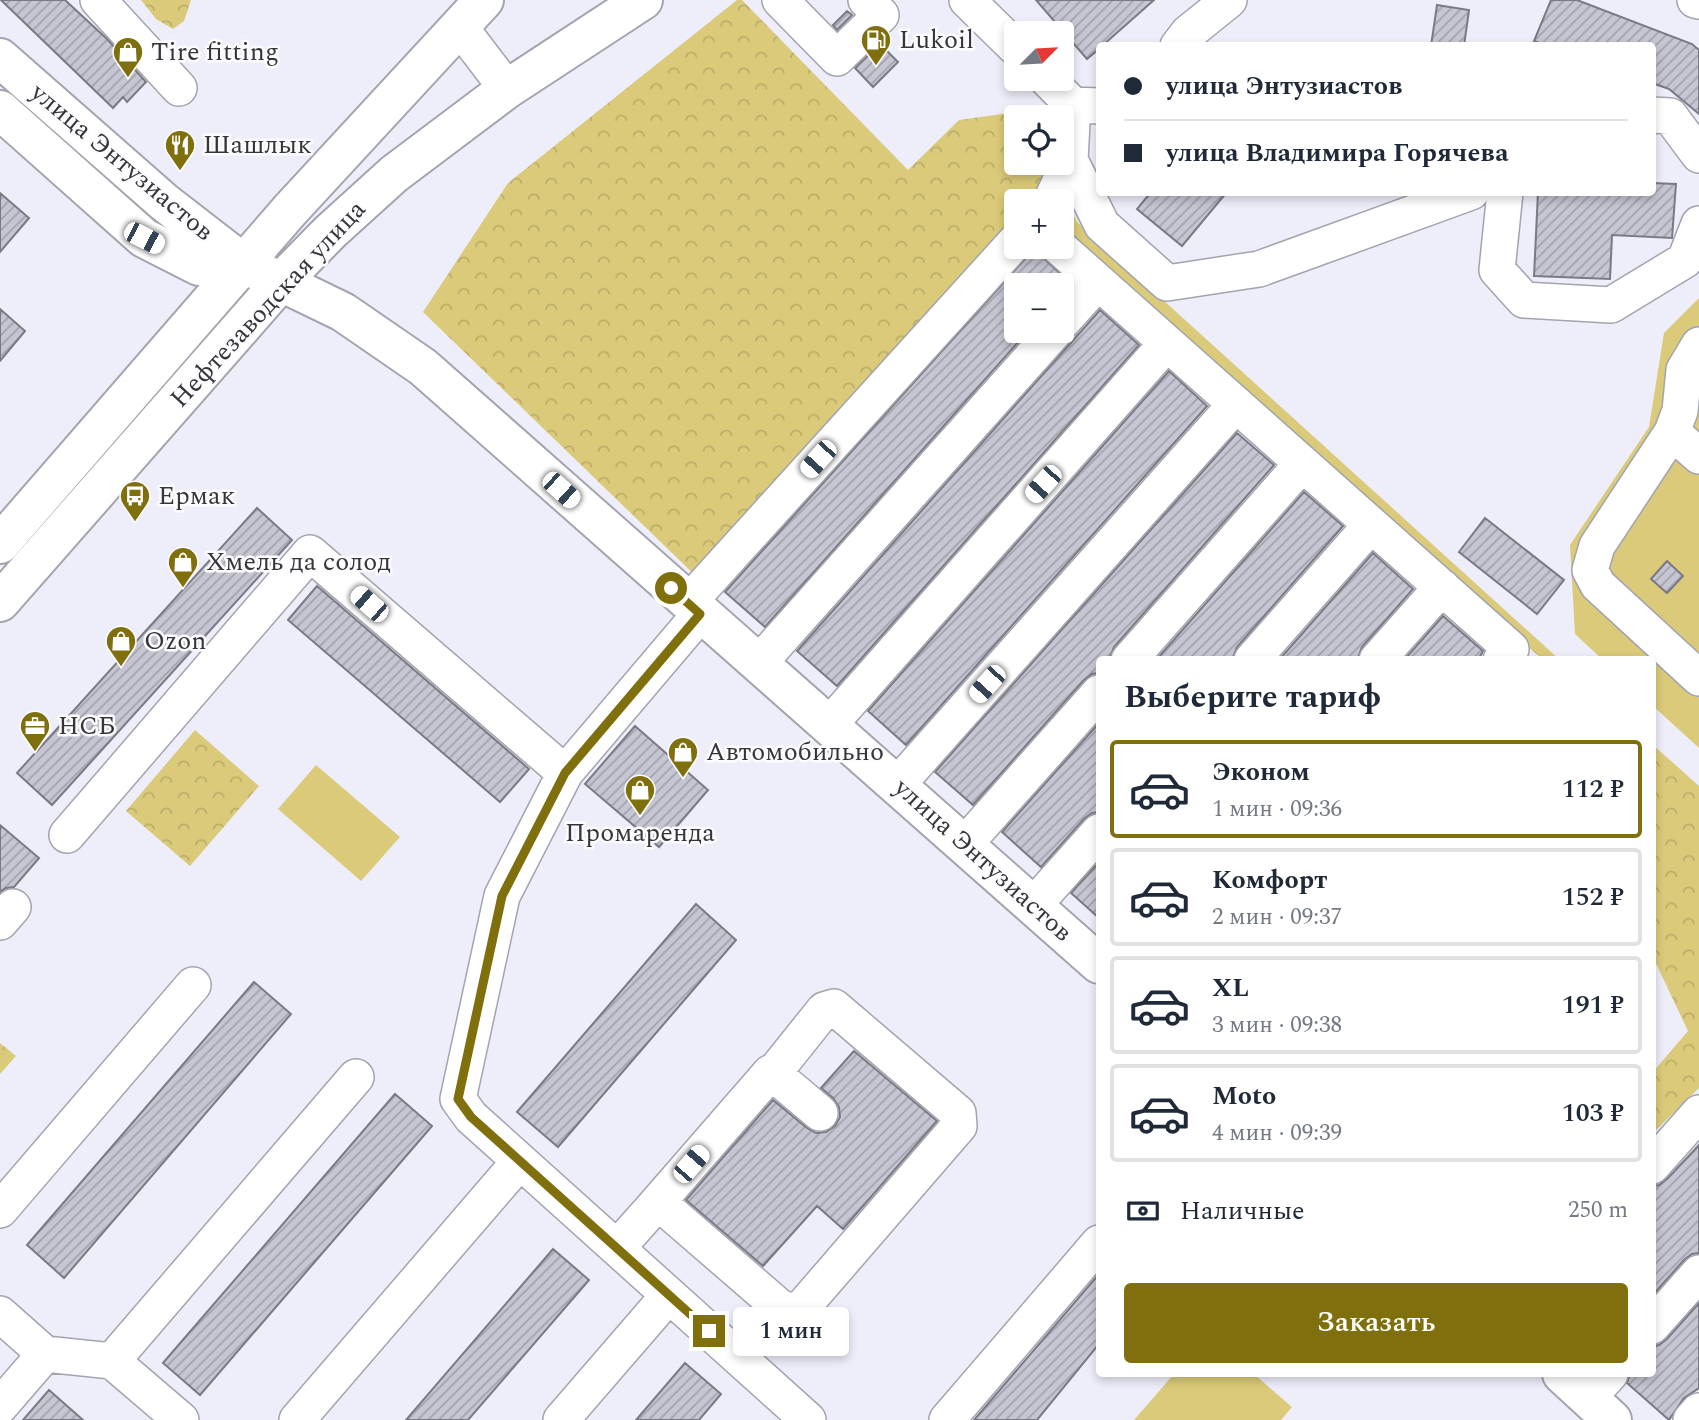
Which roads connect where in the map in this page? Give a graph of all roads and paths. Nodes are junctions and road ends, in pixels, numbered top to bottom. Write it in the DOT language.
graph roads {
  1 [pos="98,0"];
  2 [pos="643,0"];
  3 [pos="780,0"];
  4 [pos="866,0"];
  5 [pos="967,0"];
  6 [pos="1229,0"];
  7 [pos="471,13"];
  8 [pos="1004,36"];
  9 [pos="1181,42"];
  10 [pos="0,58"];
  11 [pos="179,88"];
  12 [pos="507,89"];
  13 [pos="1065,91"];
  14 [pos="1086,105"];
  15 [pos="0,110"];
  16 [pos="1656,115"];
  17 [pos="1074,146"];
  18 [pos="1699,155"];
  19 [pos="1074,168"];
  20 [pos="1460,196"];
  21 [pos="1505,196"];
  22 [pos="1699,224"];
  23 [pos="1004,255"];
  24 [pos="1072,259"];
  25 [pos="244,264"];
  26 [pos="1098,282"];
  27 [pos="280,284"];
  28 [pos="1074,309"];
  29 [pos="1044,343"];
  30 [pos="1167,343"];
  31 [pos="1699,345"];
  32 [pos="1236,404"];
  33 [pos="1672,432"];
  34 [pos="1699,456"];
  35 [pos="1302,464"];
  36 [pos="1371,525"];
  37 [pos="0,544"];
  38 [pos="1441,587"];
  39 [pos="0,602"];
  40 [pos="694,608"];
  41 [pos="1133,656"];
  42 [pos="1256,656"];
  43 [pos="1381,656"];
  44 [pos="1505,656"];
  45 [pos="759,663"];
  46 [pos="1699,678"];
  47 [pos="1096,696"];
  48 [pos="830,724"];
  49 [pos="565,773"];
  50 [pos="898,784"];
  51 [pos="67,835"];
  52 [pos="1096,835"];
  53 [pos="964,845"];
  54 [pos="1033,906"];
  55 [pos="1096,961"];
  56 [pos="193,985"];
  57 [pos="776,1070"];
  58 [pos="356,1077"];
  59 [pos="820,1113"];
  60 [pos="1699,1113"];
  61 [pos="520,1161"];
  62 [pos="1656,1161"];
  63 [pos="0,1210"];
  64 [pos="650,1211"];
  65 [pos="1096,1246"];
  66 [pos="617,1248"];
  67 [pos="1699,1273"];
  68 [pos="669,1295"];
  69 [pos="0,1314"];
  70 [pos="1656,1321"];
  71 [pos="45,1354"];
  72 [pos="112,1360"];
  73 [pos="0,1406"];
  74 [pos="1699,1410"];
  75 [pos="181,1420"];
  76 [pos="297,1420"];
  77 [pos="561,1420"];
  78 [pos="808,1420"];
  79 [pos="947,1420"];
  80 [pos="1691,1420"];
  1 -- 11 [label="street"];
  2 -- 12 [label="main road, Нефтезаводская улица"];
  3 -- 4 [label="street"];
  5 -- 8 [label="street"];
  6 -- 9 [label="street"];
  7 -- 12 [label="street"];
  7 -- 25 [label="main road, Нефтезаводская улица"];
  10 -- 25 [label="main road, улица Энтузиастов"];
  12 -- 27 [label="main road, Нефтезаводская улица"];
  13 -- 14 [label="street"];
  14 -- 17 [label="street"];
  15 -- 25 [label="main road, улица Энтузиастов"];
  16 -- 18 [label="street"];
  19 -- 20 [label="street"];
  21 -- 22 [label="street"];
  23 -- 40 [label="street"];
  24 -- 26 [label="street"];
  25 -- 27 [label="main road, улица Энтузиастов"];
  25 -- 37 [label="main road, Нефтезаводская улица"];
  26 -- 28 [label="street"];
  26 -- 30 [label="street"];
  27 -- 39 [label="main road, Нефтезаводская улица"];
  27 -- 40 [label="main road, улица Энтузиастов"];
  29 -- 45 [label="street"];
  30 -- 32 [label="street"];
  30 -- 48 [label="street"];
  31 -- 33 [label="street"];
  32 -- 35 [label="street"];
  32 -- 50 [label="street"];
  33 -- 34 [label="street"];
  33 -- 46 [label="street"];
  35 -- 36 [label="street"];
  35 -- 41 [label="street"];
  36 -- 38 [label="street"];
  36 -- 42 [label="street"];
  38 -- 43 [label="street"];
  38 -- 44 [label="street"];
  40 -- 45 [label="main road, улица Энтузиастов"];
  40 -- 49 [label="street"];
  45 -- 48 [label="main road, улица Энтузиастов"];
  47 -- 53 [label="street"];
  48 -- 50 [label="main road, улица Энтузиастов"];
  49 -- 51 [label="street"];
  49 -- 61 [label="street"];
  50 -- 53 [label="main road, улица Энтузиастов"];
  52 -- 54 [label="street"];
  53 -- 54 [label="main road, улица Энтузиастов"];
  54 -- 55 [label="main road, улица Энтузиастов"];
  56 -- 63 [label="street"];
  57 -- 59 [label="street"];
  57 -- 64 [label="street"];
  57 -- 64 [label="street"];
  58 -- 72 [label="street"];
  60 -- 62 [label="street"];
  61 -- 66 [label="street"];
  61 -- 76 [label="street"];
  64 -- 66 [label="street"];
  65 -- 79 [label="street"];
  66 -- 68 [label="street"];
  67 -- 70 [label="street"];
  68 -- 77 [label="street"];
  68 -- 78 [label="street"];
  69 -- 71 [label="street"];
  71 -- 72 [label="street"];
  71 -- 73 [label="street"];
  72 -- 75 [label="street"];
  74 -- 80 [label="street"];
}
